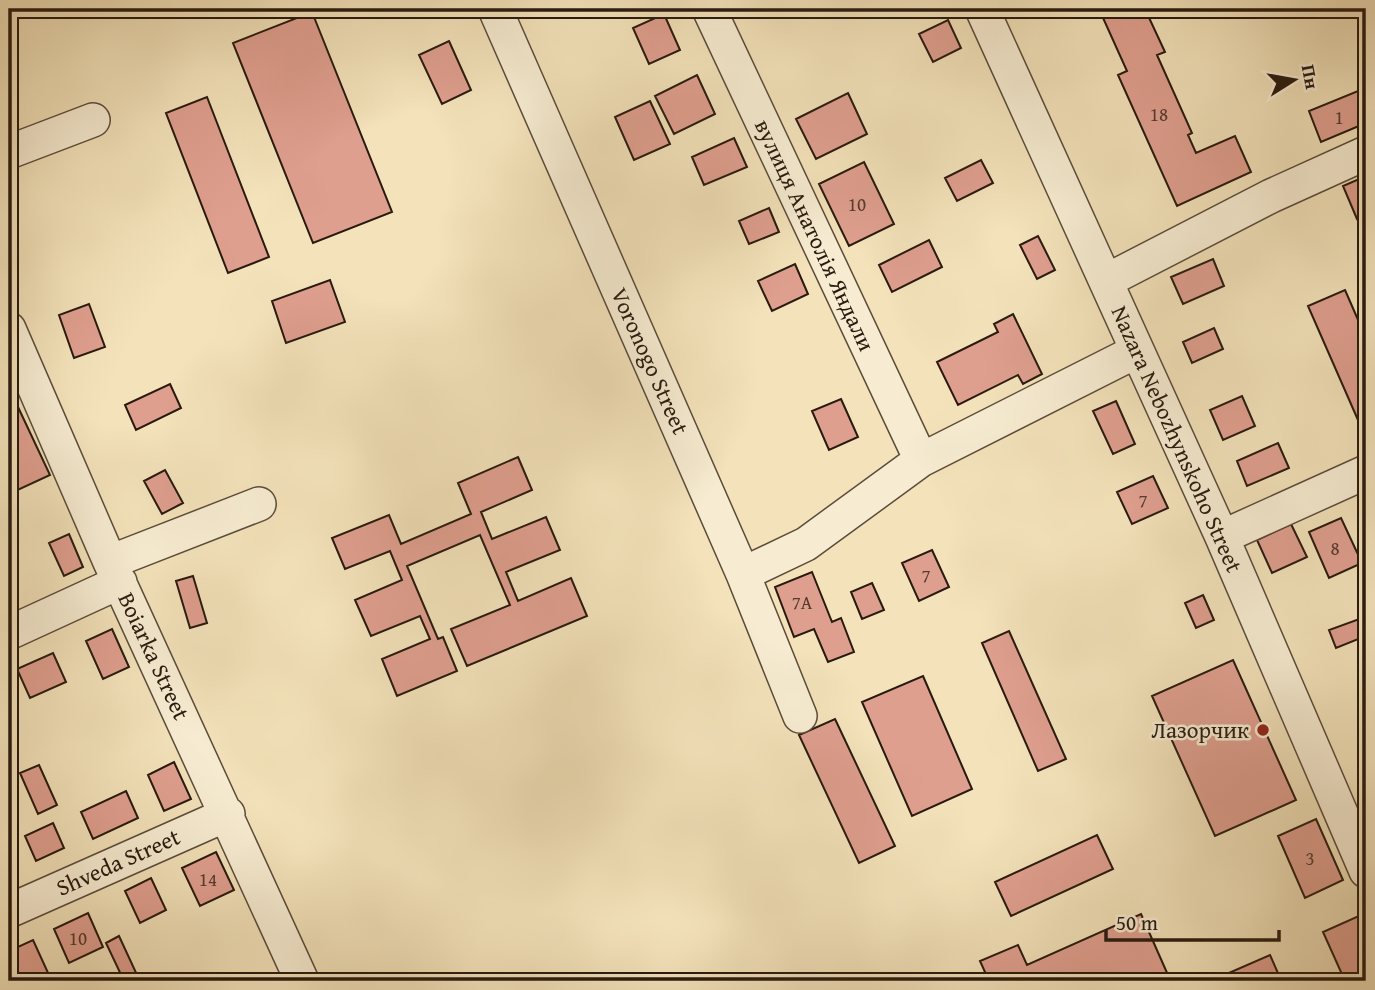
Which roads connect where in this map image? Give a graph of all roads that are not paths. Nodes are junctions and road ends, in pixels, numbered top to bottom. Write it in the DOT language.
graph roads {
  1 [pos="495,9"];
  2 [pos="709,9"];
  3 [pos="982,9"];
  4 [pos="93,120"];
  5 [pos="9,152"];
  6 [pos="1366,153"];
  7 [pos="1106,281"];
  8 [pos="9,329"];
  9 [pos="1137,351"];
  10 [pos="920,460"];
  11 [pos="1366,472"];
  12 [pos="260,504"];
  13 [pos="1222,537"];
  14 [pos="115,572"];
  15 [pos="743,574"];
  16 [pos="9,633"];
  17 [pos="800,716"];
  18 [pos="228,814"];
  19 [pos="1366,871"];
  20 [pos="9,911"];
  21 [pos="302,981"];
  1 -- 15 [label="street, Voronogo Street"];
  2 -- 10 [label="street, вулиця Анатолія Яндали"];
  3 -- 7 [label="street, Nazara Nebozhynskoho Street"];
  4 -- 5 [label="street"];
  6 -- 7 [label="street"];
  7 -- 9 [label="street, Nazara Nebozhynskoho Street"];
  8 -- 14 [label="street, Boiarka Street"];
  9 -- 10 [label="street"];
  9 -- 13 [label="street, Nazara Nebozhynskoho Street"];
  10 -- 15 [label="street"];
  11 -- 13 [label="street"];
  12 -- 14 [label="street"];
  13 -- 19 [label="street, Nazara Nebozhynskoho Street"];
  14 -- 16 [label="street"];
  14 -- 18 [label="street, Boiarka Street"];
  15 -- 17 [label="street, Voronogo Street"];
  18 -- 20 [label="street, Shveda Street"];
  18 -- 21 [label="street, Boiarka Street"];
}
